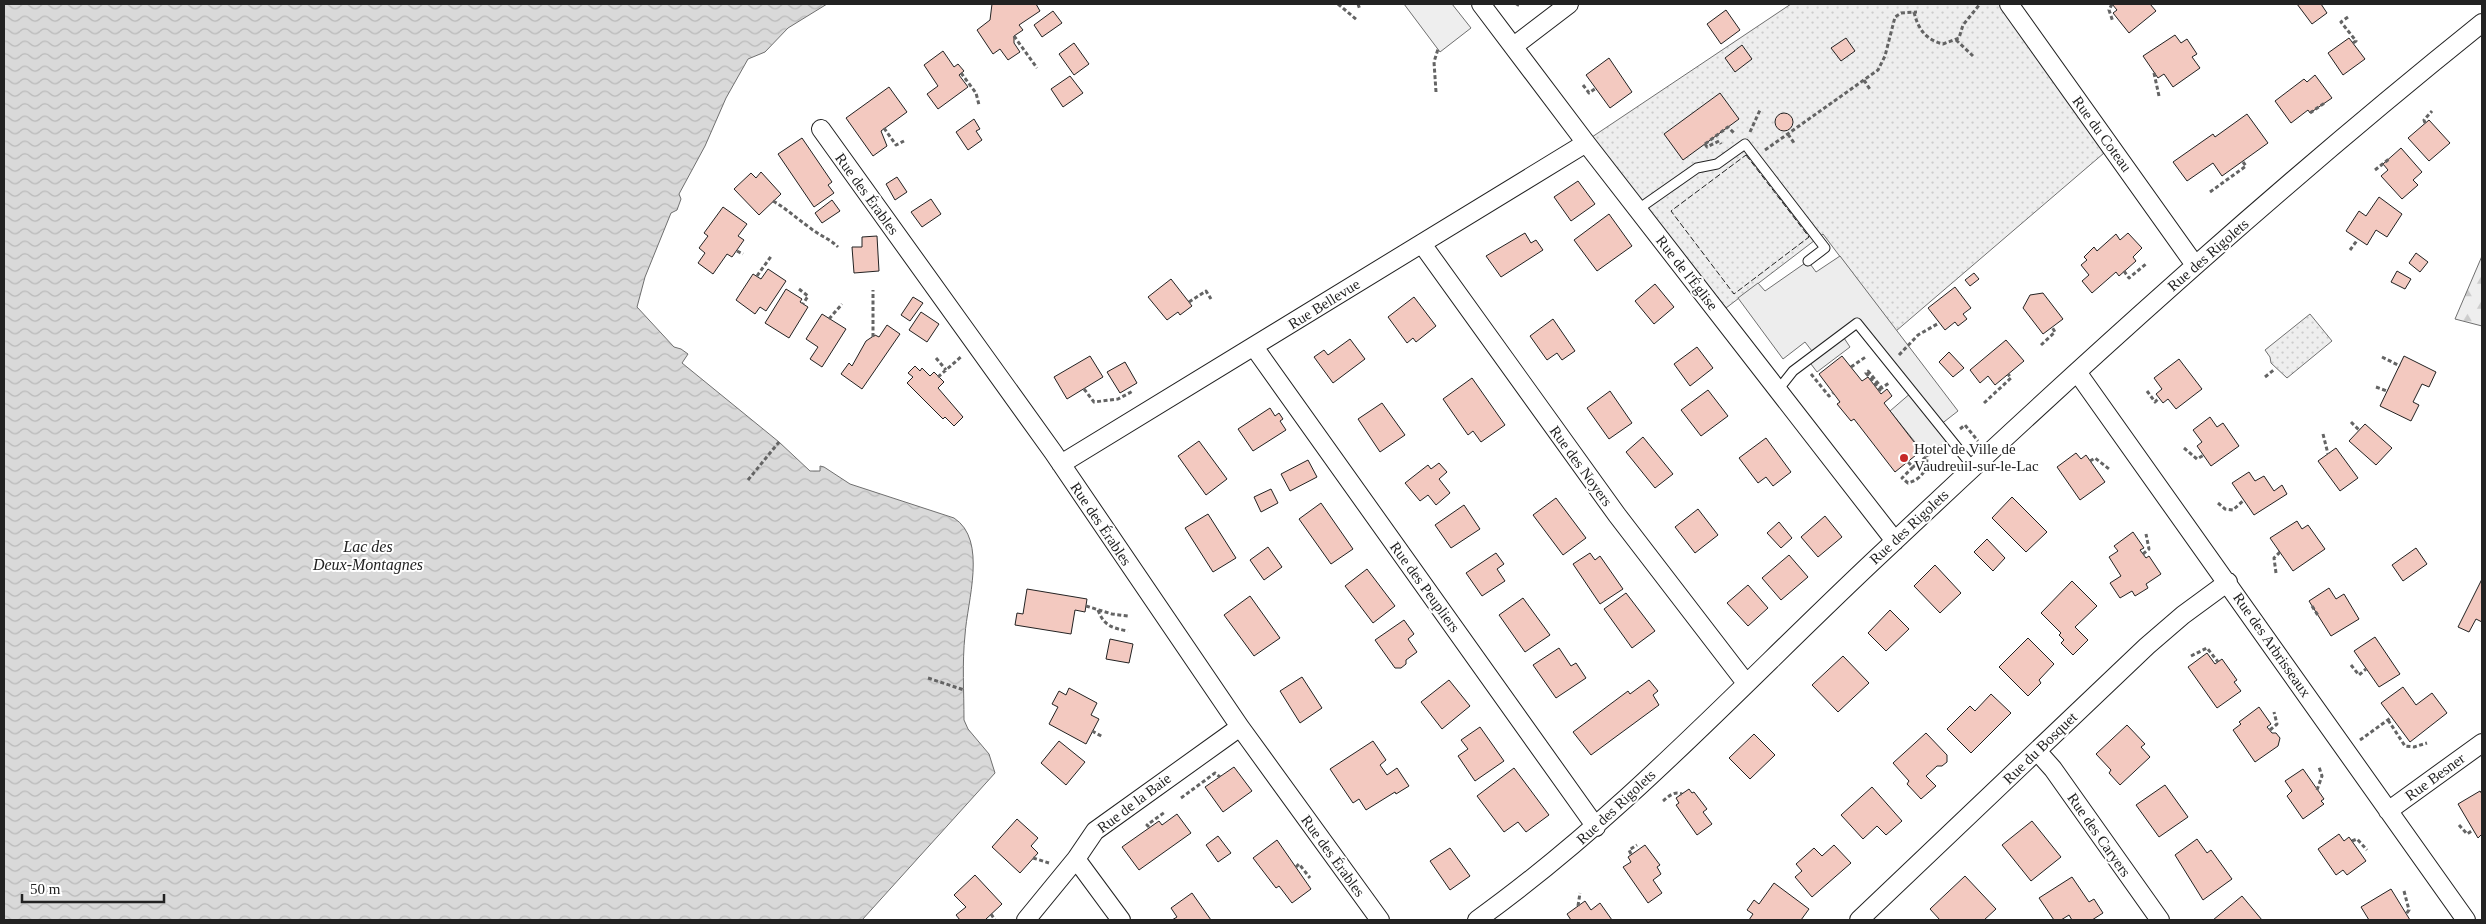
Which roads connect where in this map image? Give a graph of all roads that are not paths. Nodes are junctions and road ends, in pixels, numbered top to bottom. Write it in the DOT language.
graph roads {
  1 [pos="1481,4"];
  2 [pos="1569,4"];
  3 [pos="2009,4"];
  4 [pos="2482,23"];
  5 [pos="1514,46"];
  6 [pos="821,129"];
  7 [pos="1586,143"];
  8 [pos="1637,210"];
  9 [pos="1422,244"];
  10 [pos="1808,261"];
  11 [pos="2195,265"];
  12 [pos="1254,347"];
  13 [pos="2077,372"];
  14 [pos="1778,390"];
  15 [pos="1061,464"];
  16 [pos="1973,467"];
  17 [pos="1895,541"];
  18 [pos="2228,582"];
  19 [pos="1746,683"];
  20 [pos="1240,727"];
  21 [pos="2482,743"];
  22 [pos="2037,751"];
  23 [pos="2388,811"];
  24 [pos="1596,826"];
  25 [pos="1076,859"];
  26 [pos="1026,920"];
  27 [pos="1121,920"];
  28 [pos="1380,920"];
  29 [pos="1478,920"];
  30 [pos="1859,920"];
  31 [pos="2160,920"];
  32 [pos="2466,920"];
  1 -- 5 [label="street, Rue de l'Église"];
  2 -- 5 [label="street"];
  3 -- 11 [label="street, Rue du Coteau"];
  4 -- 11 [label="street, Rue des Rigolets"];
  5 -- 7 [label="street, Rue de l'Église"];
  6 -- 15 [label="street, Rue des Érables"];
  7 -- 8 [label="street, Rue de l'Église"];
  7 -- 9 [label="street, Rue Bellevue"];
  8 -- 10 [label="lane"];
  8 -- 14 [label="street, Rue de l'Église"];
  9 -- 12 [label="street, Rue Bellevue"];
  9 -- 19 [label="street, Rue des Noyers"];
  11 -- 13 [label="street, Rue des Rigolets"];
  12 -- 15 [label="street, Rue Bellevue"];
  12 -- 24 [label="street, Rue des Peupliers"];
  13 -- 16 [label="street, Rue des Rigolets"];
  13 -- 18 [label="street, Rue des Arbrisseaux"];
  14 -- 16 [label="lane"];
  14 -- 17 [label="street, Rue de l'Église"];
  15 -- 20 [label="street, Rue des Érables"];
  16 -- 17 [label="street, Rue des Rigolets"];
  17 -- 19 [label="street, Rue des Rigolets"];
  18 -- 22 [label="street, Rue du Bosquet"];
  18 -- 23 [label="street, Rue des Arbrisseaux"];
  19 -- 24 [label="street, Rue des Rigolets"];
  20 -- 25 [label="street, Rue de la Baie"];
  20 -- 28 [label="street, Rue des Érables"];
  21 -- 23 [label="street, Rue Besner"];
  22 -- 30 [label="street, Rue du Bosquet"];
  22 -- 31 [label="street, Rue des Caryers"];
  23 -- 32 [label="street, Rue des Arbrisseaux"];
  24 -- 29 [label="street, Rue des Rigolets"];
  25 -- 26 [label="street, Rue de la Baie"];
  25 -- 27 [label="street"];
}
